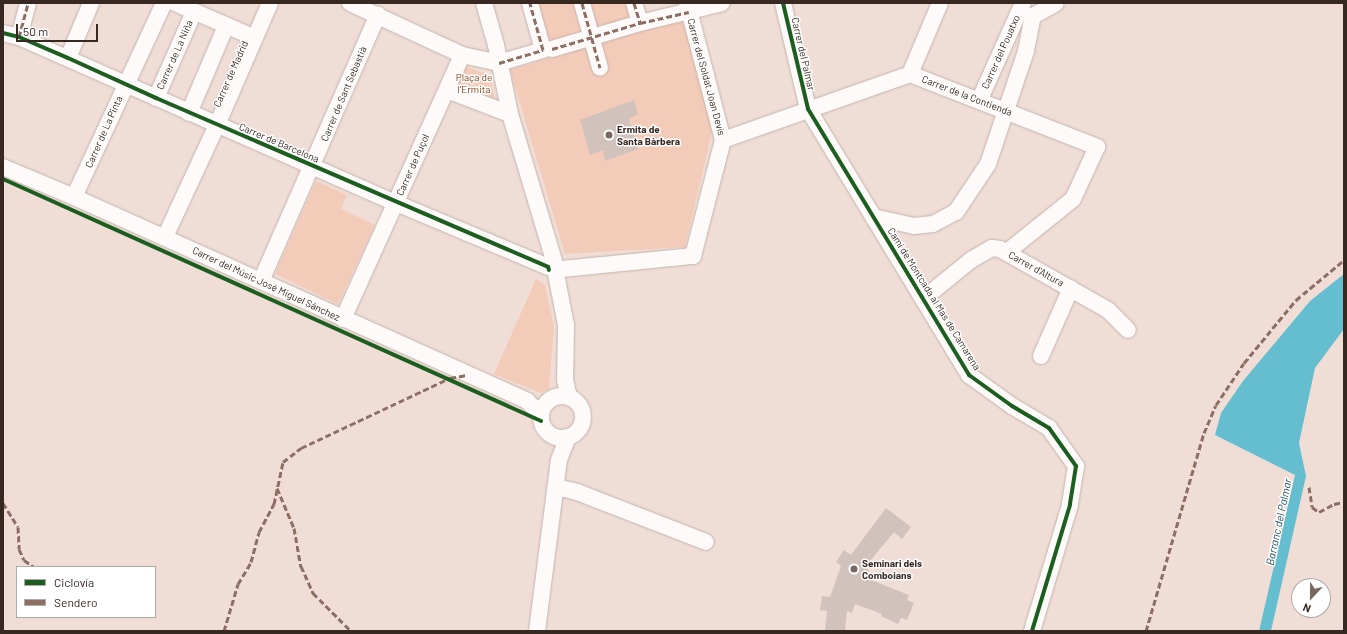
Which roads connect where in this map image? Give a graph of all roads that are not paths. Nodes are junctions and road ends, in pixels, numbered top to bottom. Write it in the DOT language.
graph roads {
  1 [pos="28,3"];
  2 [pos="91,3"];
  3 [pos="164,3"];
  4 [pos="175,3"];
  5 [pos="270,3"];
  6 [pos="350,3"];
  7 [pos="484,3"];
  8 [pos="530,3"];
  9 [pos="582,3"];
  10 [pos="634,3"];
  11 [pos="722,3"];
  12 [pos="783,3"];
  13 [pos="940,3"];
  14 [pos="1023,3"];
  15 [pos="1056,3"];
  16 [pos="688,7"];
  17 [pos="194,12"];
  18 [pos="378,16"];
  19 [pos="640,24"];
  20 [pos="226,26"];
  21 [pos="3,33"];
  22 [pos="19,37"];
  23 [pos="255,38"];
  24 [pos="592,38"];
  25 [pos="552,49"];
  26 [pos="462,55"];
  27 [pos="68,58"];
  28 [pos="499,63"];
  29 [pos="600,68"];
  30 [pos="910,74"];
  31 [pos="125,85"];
  32 [pos="447,90"];
  33 [pos="156,98"];
  34 [pos="979,101"];
  35 [pos="808,109"];
  36 [pos="1004,111"];
  37 [pos="189,113"];
  38 [pos="510,114"];
  39 [pos="217,125"];
  40 [pos="723,140"];
  41 [pos="313,166"];
  42 [pos="3,167"];
  43 [pos="74,197"];
  44 [pos="396,203"];
  45 [pos="873,217"];
  46 [pos="165,238"];
  47 [pos="1007,252"];
  48 [pos="555,268"];
  49 [pos="261,281"];
  50 [pos="1072,288"];
  51 [pos="923,299"];
  52 [pos="343,319"];
  53 [pos="1128,330"];
  54 [pos="1041,356"];
  55 [pos="553,402"];
  56 [pos="548,433"];
  57 [pos="568,437"];
  58 [pos="559,460"];
  59 [pos="556,487"];
  60 [pos="706,542"];
  61 [pos="537,631"];
  62 [pos="1032,631"];
  1 -- 22 [label="street"];
  2 -- 27 [label="street"];
  3 -- 31 [label="street, Carrer de La Pinta"];
  4 -- 17 [label="street"];
  5 -- 23 [label="street, Carrer de Madrid"];
  6 -- 18 [label="street"];
  7 -- 28 [label="street"];
  8 -- 28 [label="street"];
  9 -- 24 [label="street"];
  10 -- 19 [label="street"];
  11 -- 16 [label="street"];
  12 -- 35 [label="street, Carrer del Palmar"];
  13 -- 30 [label="street"];
  14 -- 34 [label="street, Carrer del Pouatxo"];
  15 -- 36 [label="street"];
  16 -- 19 [label="street"];
  16 -- 40 [label="street, Carrer del Soldat Joan Devís"];
  17 -- 20 [label="street"];
  17 -- 33 [label="street, Carrer de La Niña"];
  18 -- 26 [label="street"];
  18 -- 41 [label="street, Carrer de Sant Sebastià"];
  19 -- 24 [label="street"];
  20 -- 23 [label="street"];
  20 -- 37 [label="street"];
  21 -- 22 [label="street, Carrer de Barcelona"];
  22 -- 27 [label="street, Carrer de Barcelona"];
  23 -- 39 [label="street, Carrer de Madrid"];
  24 -- 25 [label="street"];
  24 -- 29 [label="street"];
  26 -- 28 [label="street"];
  26 -- 32 [label="street, Carrer de Puçol"];
  27 -- 31 [label="street, Carrer de Barcelona"];
  28 -- 38 [label="street"];
  30 -- 34 [label="street, Carrer de la Contienda"];
  30 -- 35 [label="street, Carrer de la Contienda"];
  31 -- 33 [label="street, Carrer de Barcelona"];
  31 -- 43 [label="street, Carrer de La Pinta"];
  32 -- 38 [label="street"];
  32 -- 44 [label="street, Carrer de Puçol"];
  33 -- 37 [label="street, Carrer de Barcelona"];
  34 -- 36 [label="street, Carrer de la Contienda"];
  35 -- 40 [label="street, Carrer de la Contienda"];
  35 -- 45 [label="street, Camí de Montcada al Mas de Camarena"];
  36 -- 45 [label="street"];
  36 -- 47 [label="street, Carrer de la Contienda"];
  37 -- 39 [label="street, Carrer de Barcelona"];
  38 -- 48 [label="street"];
  39 -- 41 [label="street, Carrer de Barcelona"];
  39 -- 46 [label="street, Carrer de Madrid"];
  40 -- 48 [label="street, Carrer del Soldat Joan Devís"];
  41 -- 44 [label="street, Carrer de Barcelona"];
  41 -- 49 [label="street, Carrer de Sant Sebastià"];
  42 -- 43 [label="street, Carrer del Músic José Miguel Sánchez"];
  43 -- 46 [label="street, Carrer del Músic José Miguel Sánchez"];
  44 -- 48 [label="street, Carrer de Barcelona"];
  44 -- 52 [label="street, Carrer de Puçol"];
  45 -- 51 [label="street, Camí de Montcada al Mas de Camarena"];
  46 -- 49 [label="street, Carrer del Músic José Miguel Sánchez"];
  47 -- 50 [label="street, Carrer d'Altura"];
  47 -- 51 [label="street, Carrer d'Altura"];
  48 -- 55 [label="street"];
  49 -- 52 [label="street, Carrer del Músic José Miguel Sánchez"];
  50 -- 53 [label="street, Carrer d'Altura"];
  50 -- 54 [label="street"];
  51 -- 62 [label="street, Camí de Montcada al Mas de Camarena"];
  52 -- 55 [label="street, Carrer del Músic José Miguel Sánchez"];
  55 -- 56 [label="street"];
  55 -- 57 [label="street"];
  56 -- 57 [label="street"];
  56 -- 58 [label="street"];
  57 -- 58 [label="street"];
  58 -- 59 [label="street"];
  59 -- 60 [label="street"];
  59 -- 61 [label="street"];
}
